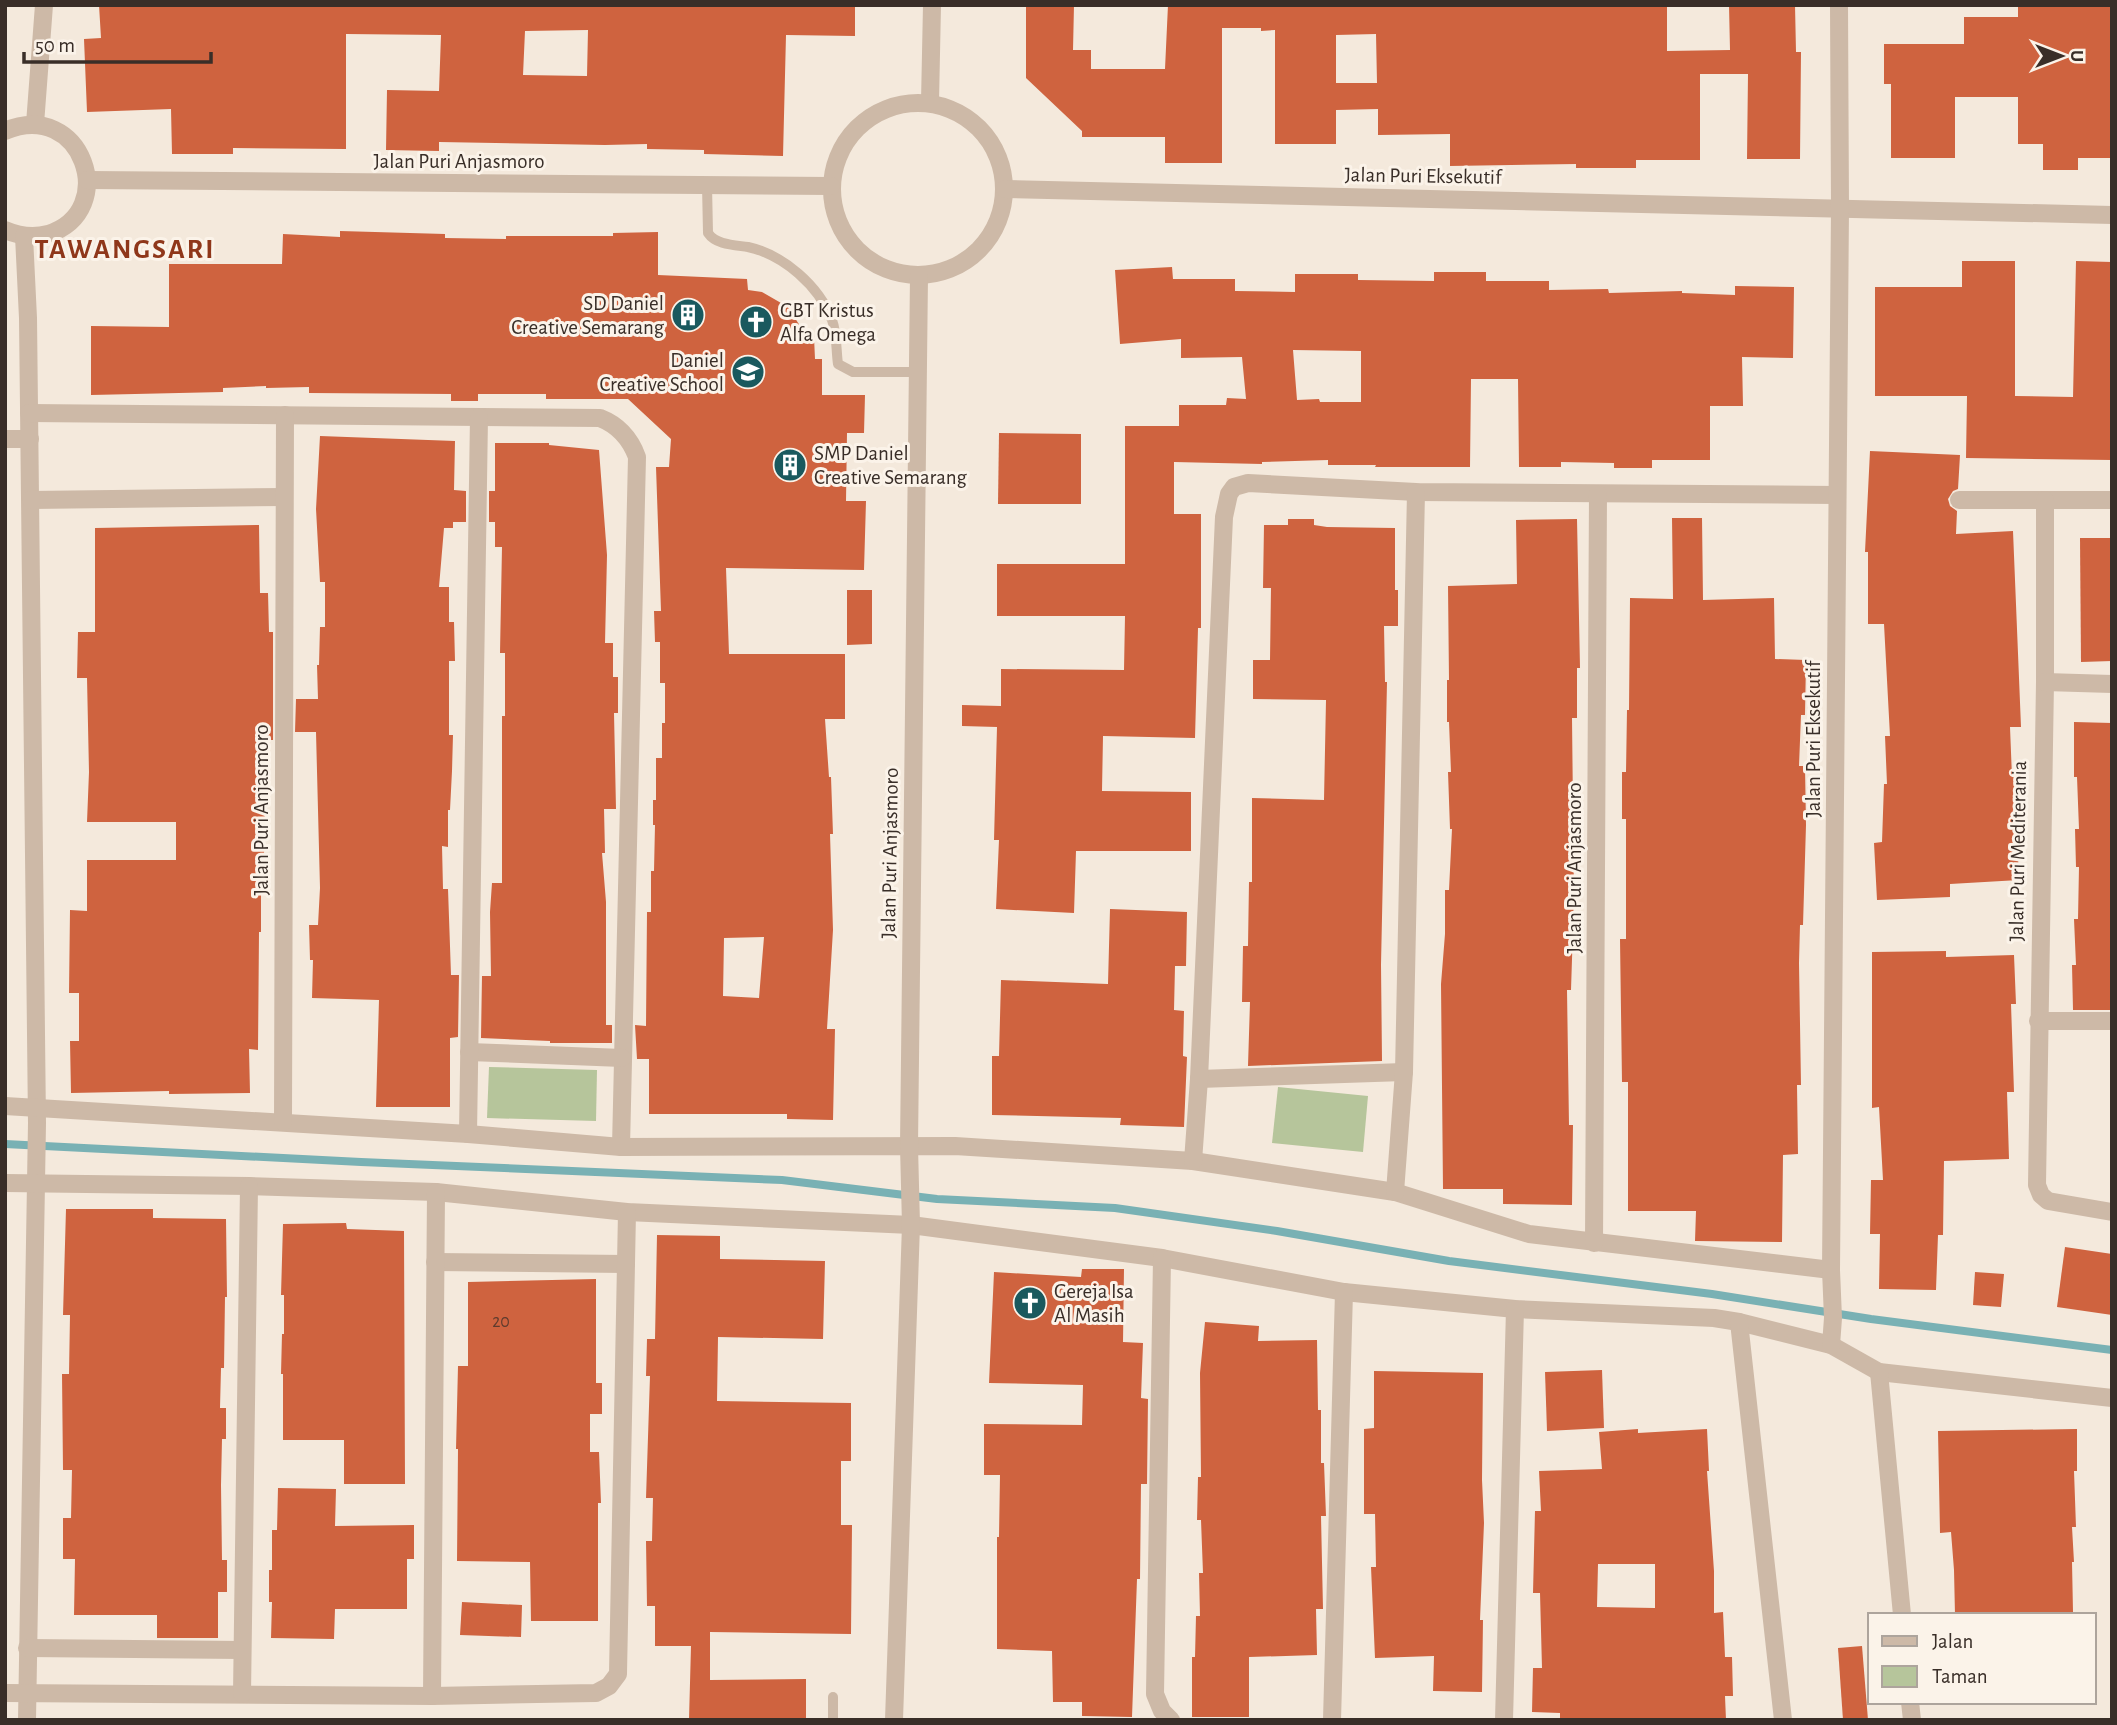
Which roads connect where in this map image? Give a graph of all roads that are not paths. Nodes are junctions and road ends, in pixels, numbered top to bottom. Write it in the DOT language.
graph roads {
  1 [pos="44,5"];
  2 [pos="932,5"];
  3 [pos="1839,5"];
  4 [pos="930,102"];
  5 [pos="35,124"];
  6 [pos="5,131"];
  7 [pos="87,180"];
  8 [pos="707,185"];
  9 [pos="831,186"];
  10 [pos="1005,189"];
  11 [pos="1840,209"];
  12 [pos="2112,215"];
  13 [pos="5,230"];
  14 [pos="24,236"];
  15 [pos="919,276"];
  16 [pos="918,372"];
  17 [pos="29,413"];
  18 [pos="285,415"];
  19 [pos="479,416"];
  20 [pos="5,439"];
  21 [pos="30,439"];
  22 [pos="1416,492"];
  23 [pos="1598,494"];
  24 [pos="1837,495"];
  25 [pos="284,497"];
  26 [pos="31,500"];
  27 [pos="1959,500"];
  28 [pos="2045,500"];
  29 [pos="2112,500"];
  30 [pos="2045,682"];
  31 [pos="2112,684"];
  32 [pos="2038,1021"];
  33 [pos="2112,1021"];
  34 [pos="469,1052"];
  35 [pos="622,1058"];
  36 [pos="1404,1072"];
  37 [pos="1199,1079"];
  38 [pos="5,1105"];
  39 [pos="37,1115"];
  40 [pos="284,1122"];
  41 [pos="468,1134"];
  42 [pos="621,1147"];
  43 [pos="909,1155"];
  44 [pos="1193,1161"];
  45 [pos="35,1175"];
  46 [pos="5,1183"];
  47 [pos="249,1186"];
  48 [pos="436,1192"];
  49 [pos="1395,1192"];
  50 [pos="627,1212"];
  51 [pos="2112,1212"];
  52 [pos="911,1219"];
  53 [pos="1594,1243"];
  54 [pos="1162,1258"];
  55 [pos="435,1262"];
  56 [pos="626,1264"];
  57 [pos="1832,1275"];
  58 [pos="1344,1292"];
  59 [pos="1515,1309"];
  60 [pos="1739,1322"];
  61 [pos="1831,1345"];
  62 [pos="1879,1372"];
  63 [pos="2112,1398"];
  64 [pos="1902,1613"];
  65 [pos="27,1648"];
  66 [pos="242,1650"];
  67 [pos="5,1693"];
  68 [pos="27,1694"];
  69 [pos="242,1694"];
  70 [pos="432,1696"];
  71 [pos="833,1697"];
  72 [pos="27,1720"];
  73 [pos="834,1720"];
  74 [pos="894,1720"];
  75 [pos="1171,1720"];
  76 [pos="1332,1720"];
  77 [pos="1504,1720"];
  78 [pos="1783,1720"];
  1 -- 5 [label="street"];
  2 -- 4 [label="street"];
  3 -- 11 [label="street, Jalan Puri Eksekutif"];
  4 -- 9 [label="street"];
  4 -- 10 [label="street"];
  5 -- 6 [label="street"];
  5 -- 7 [label="street"];
  7 -- 8 [label="street, Jalan Puri Anjasmoro"];
  7 -- 14 [label="street"];
  8 -- 9 [label="street, Jalan Puri Anjasmoro"];
  8 -- 16 [label="lane"];
  9 -- 15 [label="street"];
  10 -- 11 [label="street, Jalan Puri Eksekutif"];
  10 -- 15 [label="street"];
  11 -- 12 [label="street, Jalan Puri Eksekutif"];
  11 -- 24 [label="street, Jalan Puri Eksekutif"];
  13 -- 14 [label="street"];
  14 -- 17 [label="street"];
  15 -- 16 [label="street, Jalan Puri Anjasmoro"];
  16 -- 43 [label="street, Jalan Puri Anjasmoro"];
  17 -- 18 [label="street"];
  17 -- 21 [label="street"];
  18 -- 19 [label="street"];
  18 -- 25 [label="street, Jalan Puri Anjasmoro"];
  19 -- 34 [label="street"];
  19 -- 35 [label="street"];
  20 -- 21 [label="street"];
  21 -- 26 [label="street"];
  22 -- 23 [label="street"];
  22 -- 36 [label="street"];
  22 -- 37 [label="street"];
  23 -- 24 [label="street"];
  23 -- 53 [label="street, Jalan Puri Anjasmoro"];
  24 -- 57 [label="street, Jalan Puri Eksekutif"];
  25 -- 26 [label="street"];
  25 -- 40 [label="street, Jalan Puri Anjasmoro"];
  26 -- 39 [label="street"];
  27 -- 28 [label="street"];
  28 -- 29 [label="street"];
  28 -- 30 [label="street, Jalan Puri Mediterania"];
  30 -- 31 [label="street"];
  30 -- 32 [label="street, Jalan Puri Mediterania"];
  32 -- 33 [label="street"];
  32 -- 51 [label="street, Jalan Puri Mediterania"];
  34 -- 35 [label="street"];
  34 -- 41 [label="street"];
  35 -- 42 [label="street"];
  36 -- 37 [label="street"];
  36 -- 49 [label="street"];
  37 -- 44 [label="street"];
  38 -- 39 [label="street"];
  39 -- 40 [label="street"];
  39 -- 45 [label="street"];
  40 -- 41 [label="street"];
  41 -- 42 [label="street"];
  42 -- 43 [label="street"];
  43 -- 44 [label="street"];
  43 -- 52 [label="street, Jalan Puri Anjasmoro"];
  44 -- 49 [label="street"];
  45 -- 46 [label="street"];
  45 -- 47 [label="street"];
  45 -- 65 [label="street"];
  47 -- 48 [label="street"];
  47 -- 66 [label="street"];
  48 -- 50 [label="street"];
  48 -- 55 [label="street"];
  49 -- 53 [label="street"];
  50 -- 52 [label="street"];
  50 -- 56 [label="street"];
  52 -- 54 [label="street"];
  52 -- 74 [label="street, Jalan Puri Anjasmoro"];
  53 -- 57 [label="street"];
  54 -- 58 [label="street"];
  54 -- 75 [label="street"];
  55 -- 56 [label="street"];
  55 -- 70 [label="street"];
  56 -- 70 [label="street"];
  57 -- 61 [label="street, Jalan Puri Eksekutif"];
  58 -- 59 [label="street"];
  58 -- 76 [label="street"];
  59 -- 60 [label="street"];
  59 -- 77 [label="street"];
  60 -- 61 [label="street"];
  60 -- 78 [label="street"];
  61 -- 62 [label="street"];
  62 -- 63 [label="street"];
  62 -- 64 [label="street"];
  65 -- 66 [label="street"];
  65 -- 68 [label="street"];
  66 -- 69 [label="street"];
  67 -- 68 [label="street"];
  68 -- 69 [label="street"];
  68 -- 72 [label="street"];
  69 -- 70 [label="street"];
  71 -- 73 [label="lane"];
}
